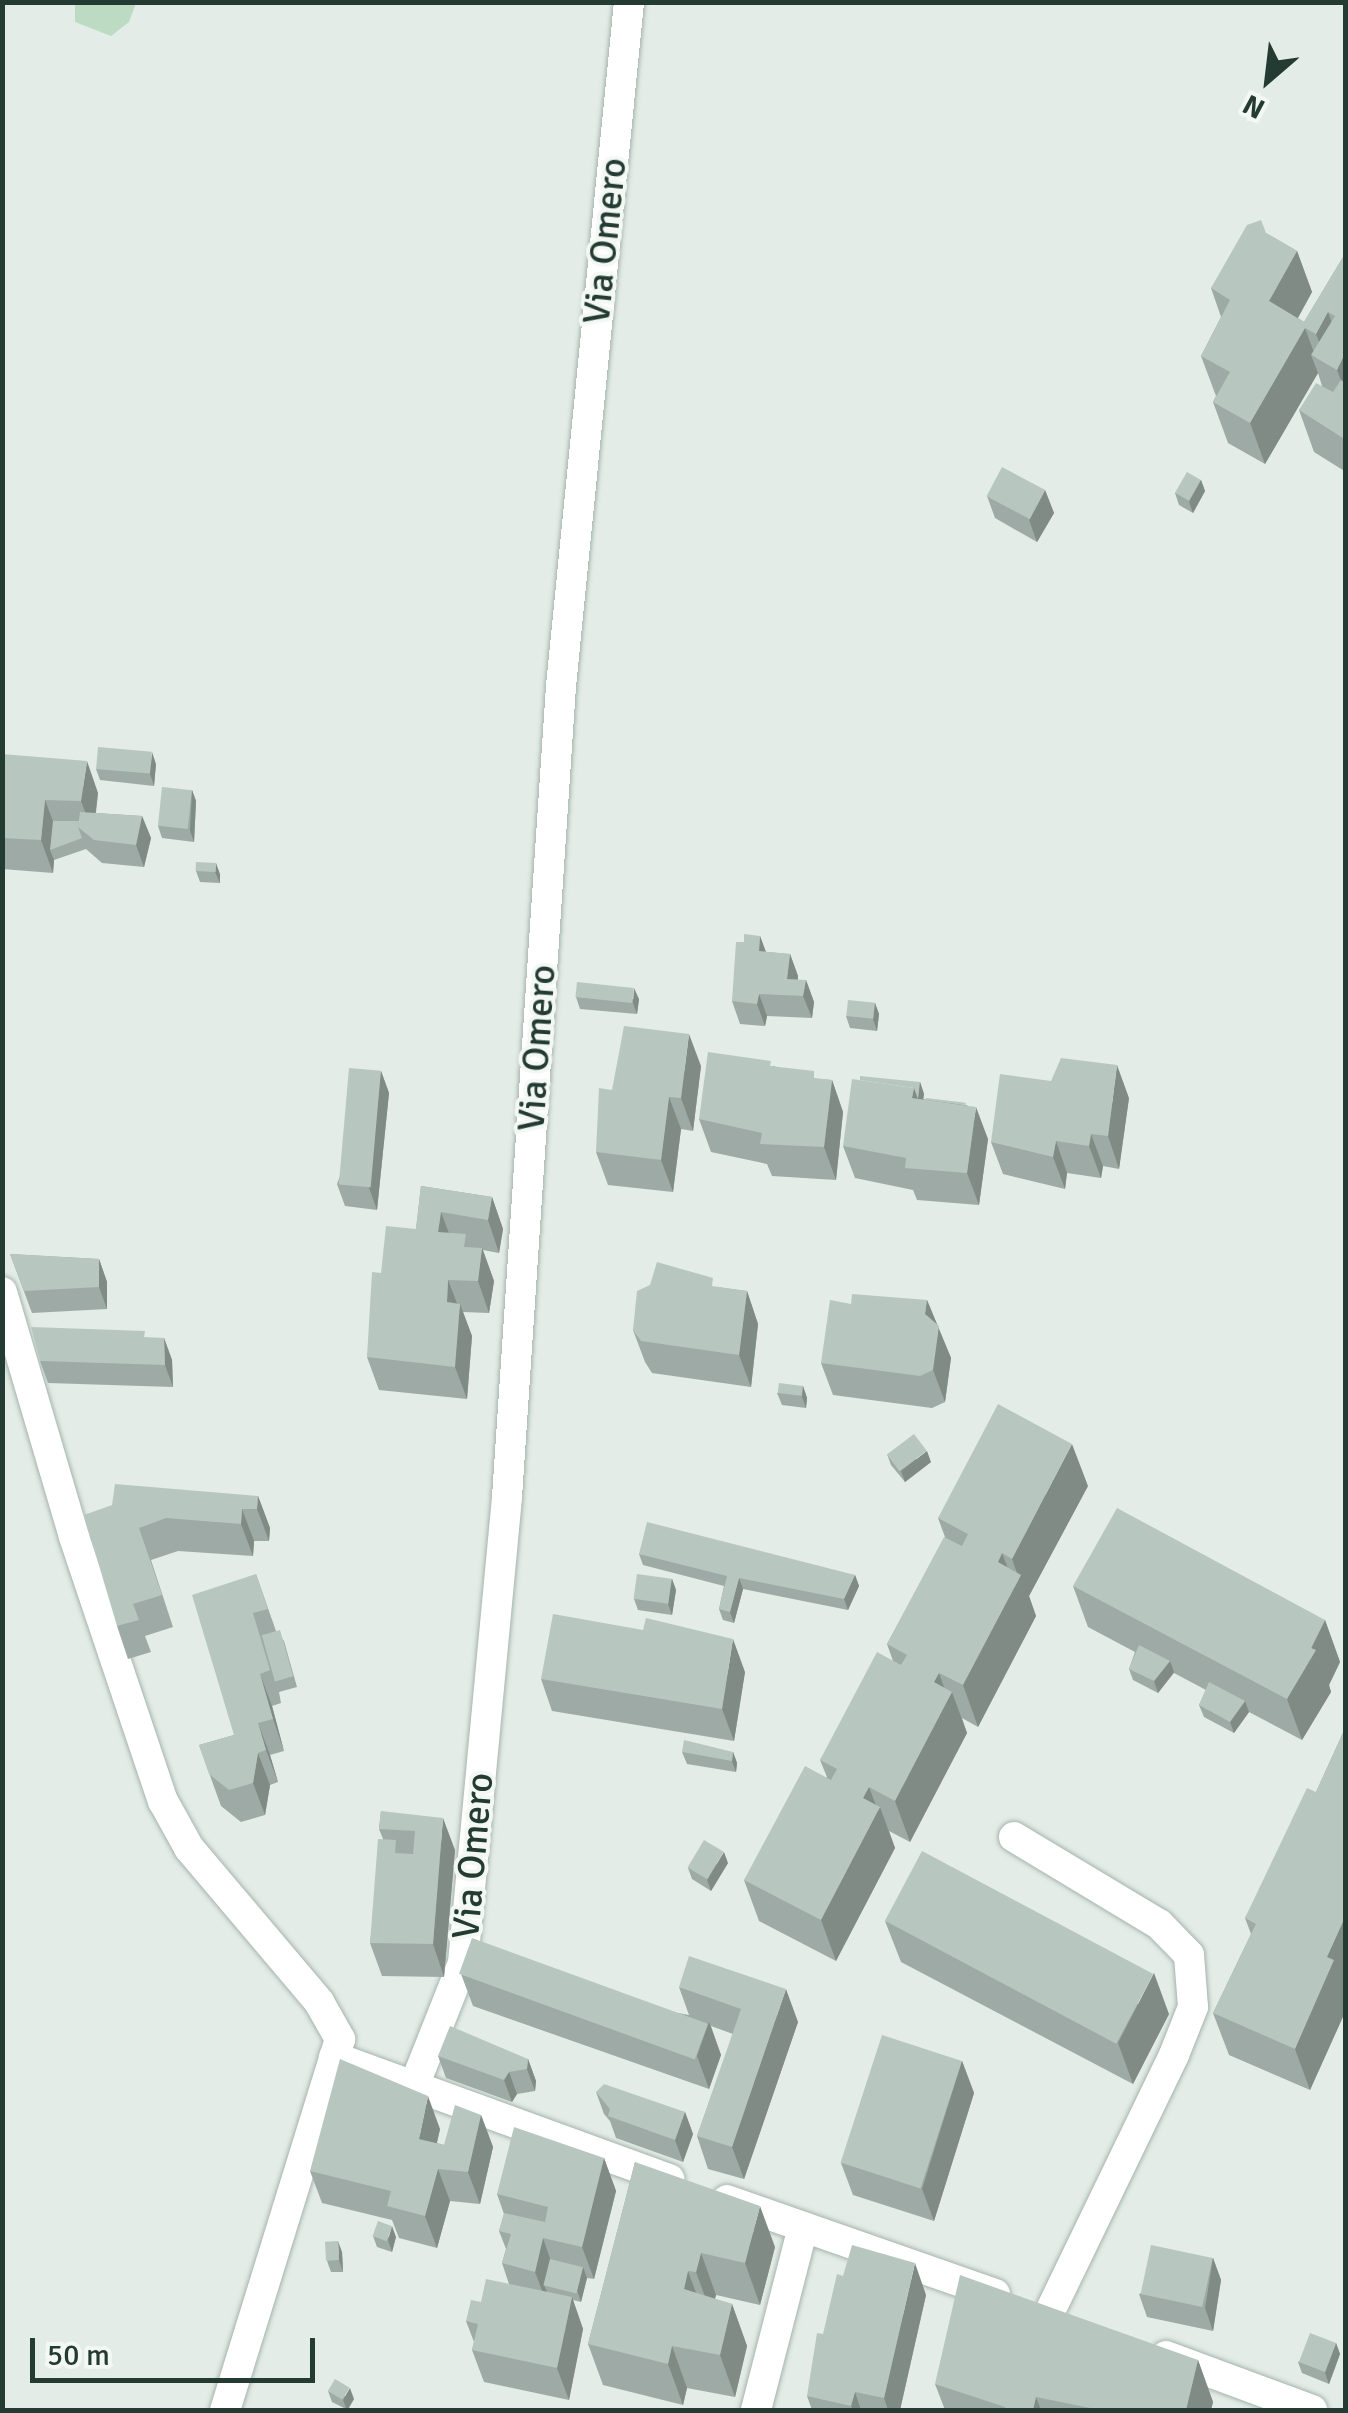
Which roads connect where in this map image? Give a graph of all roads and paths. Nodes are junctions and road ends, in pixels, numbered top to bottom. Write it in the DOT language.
graph roads {
  1 [pos="629,2"];
  2 [pos="2,1292"];
  3 [pos="1014,1837"];
  4 [pos="334,2058"];
  5 [pos="414,2086"];
  6 [pos="802,2227"];
  7 [pos="1050,2312"];
  8 [pos="1086,2326"];
  9 [pos="1140,2346"];
  10 [pos="225,2410"];
  11 [pos="756,2410"];
  12 [pos="1312,2410"];
  1 -- 5 [label="street, Via Omero"];
  2 -- 4 [label="street"];
  3 -- 7 [label="street"];
  4 -- 5 [label="street"];
  4 -- 10 [label="street"];
  5 -- 6 [label="street"];
  6 -- 7 [label="street"];
  6 -- 11 [label="street"];
  7 -- 8 [label="street"];
  9 -- 12 [label="street"];
}
